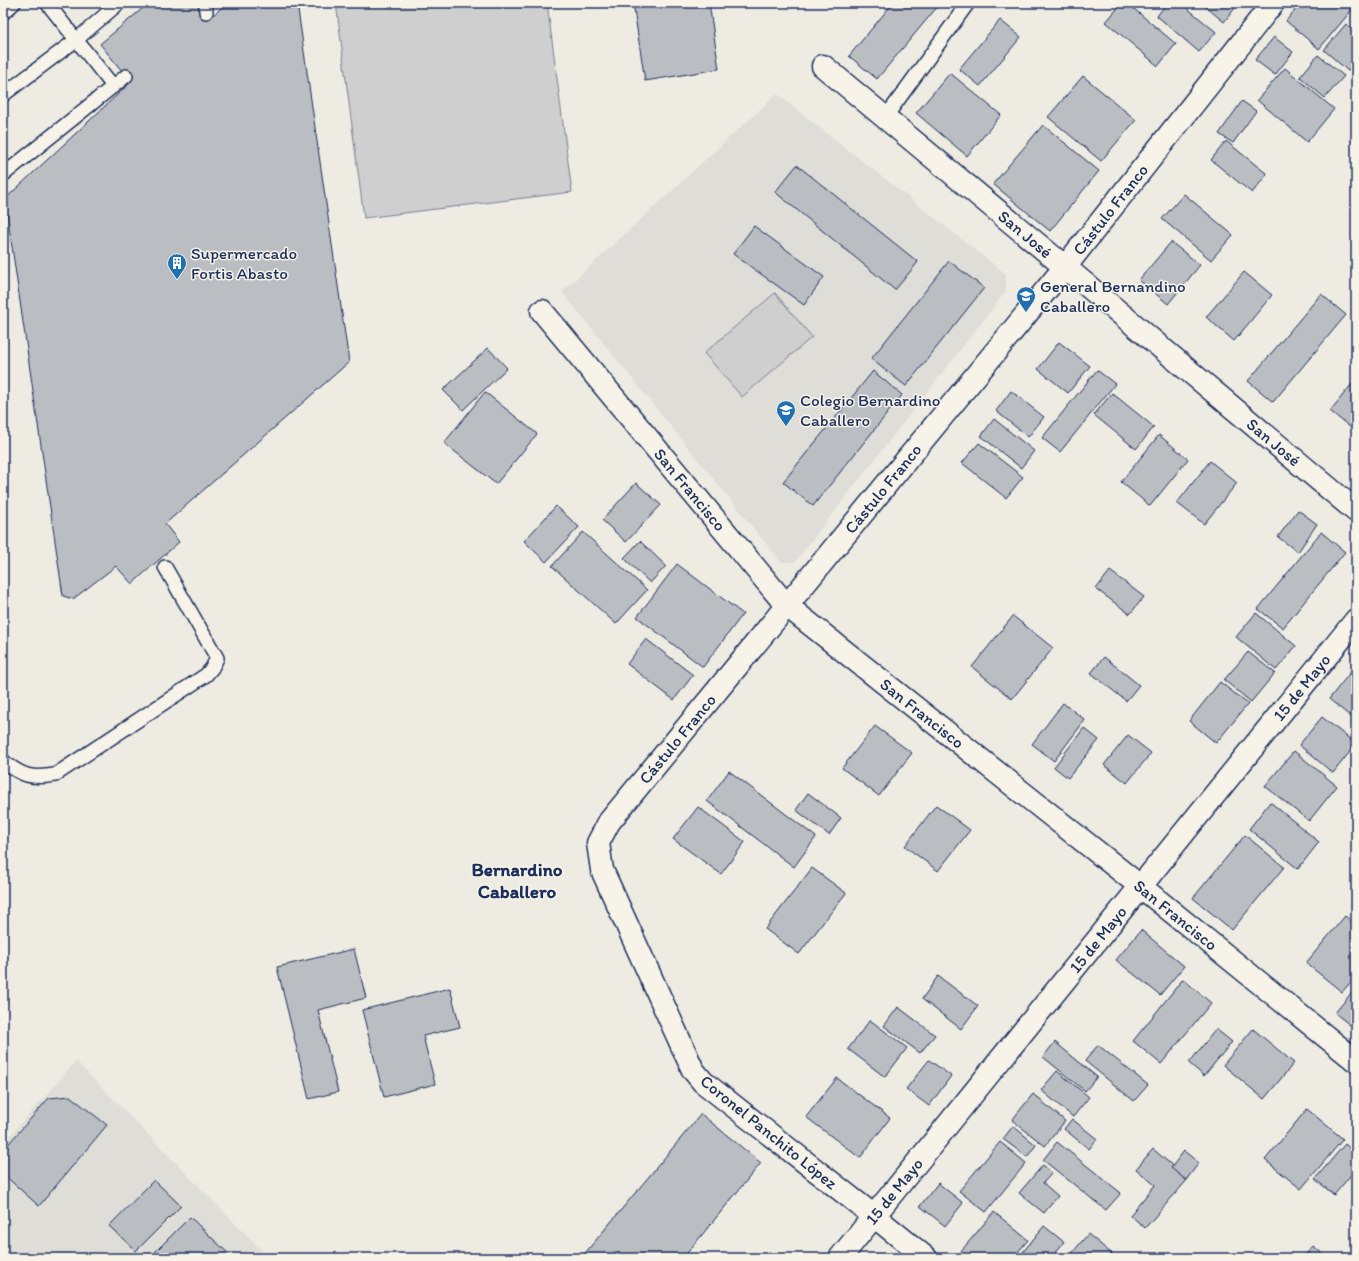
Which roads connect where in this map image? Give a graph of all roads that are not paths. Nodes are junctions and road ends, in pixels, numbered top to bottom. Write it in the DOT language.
graph roads {
  1 [pos="14,3"];
  2 [pos="47,3"];
  3 [pos="119,3"];
  4 [pos="968,3"];
  5 [pos="1273,3"];
  6 [pos="3,13"];
  7 [pos="76,40"];
  8 [pos="823,66"];
  9 [pos="126,76"];
  10 [pos="113,86"];
  11 [pos="3,95"];
  12 [pos="885,118"];
  13 [pos="3,175"];
  14 [pos="1065,267"];
  15 [pos="542,311"];
  16 [pos="1356,511"];
  17 [pos="164,567"];
  18 [pos="786,605"];
  19 [pos="1356,620"];
  20 [pos="3,760"];
  21 [pos="598,843"];
  22 [pos="1140,886"];
  23 [pos="1356,1061"];
  24 [pos="874,1216"];
  25 [pos="840,1258"];
  26 [pos="926,1258"];
  1 -- 6 [label="lane"];
  2 -- 7 [label="lane"];
  3 -- 7 [label="lane"];
  4 -- 12 [label="lane"];
  5 -- 14 [label="street, Cástulo Franco"];
  7 -- 10 [label="lane"];
  7 -- 11 [label="lane"];
  8 -- 12 [label="street, San José"];
  9 -- 10 [label="lane"];
  10 -- 13 [label="lane"];
  12 -- 14 [label="street, San José"];
  14 -- 16 [label="street, San José"];
  14 -- 18 [label="street, Cástulo Franco"];
  15 -- 18 [label="street, San Francisco"];
  17 -- 20 [label="lane"];
  18 -- 21 [label="street, Cástulo Franco"];
  18 -- 22 [label="street, San Francisco"];
  19 -- 22 [label="street, 15 de Mayo"];
  21 -- 24 [label="street, Coronel Panchito López"];
  22 -- 23 [label="street, San Francisco"];
  22 -- 24 [label="street, 15 de Mayo"];
  24 -- 25 [label="street, 15 de Mayo"];
  24 -- 26 [label="street, Coronel Panchito López"];
}
